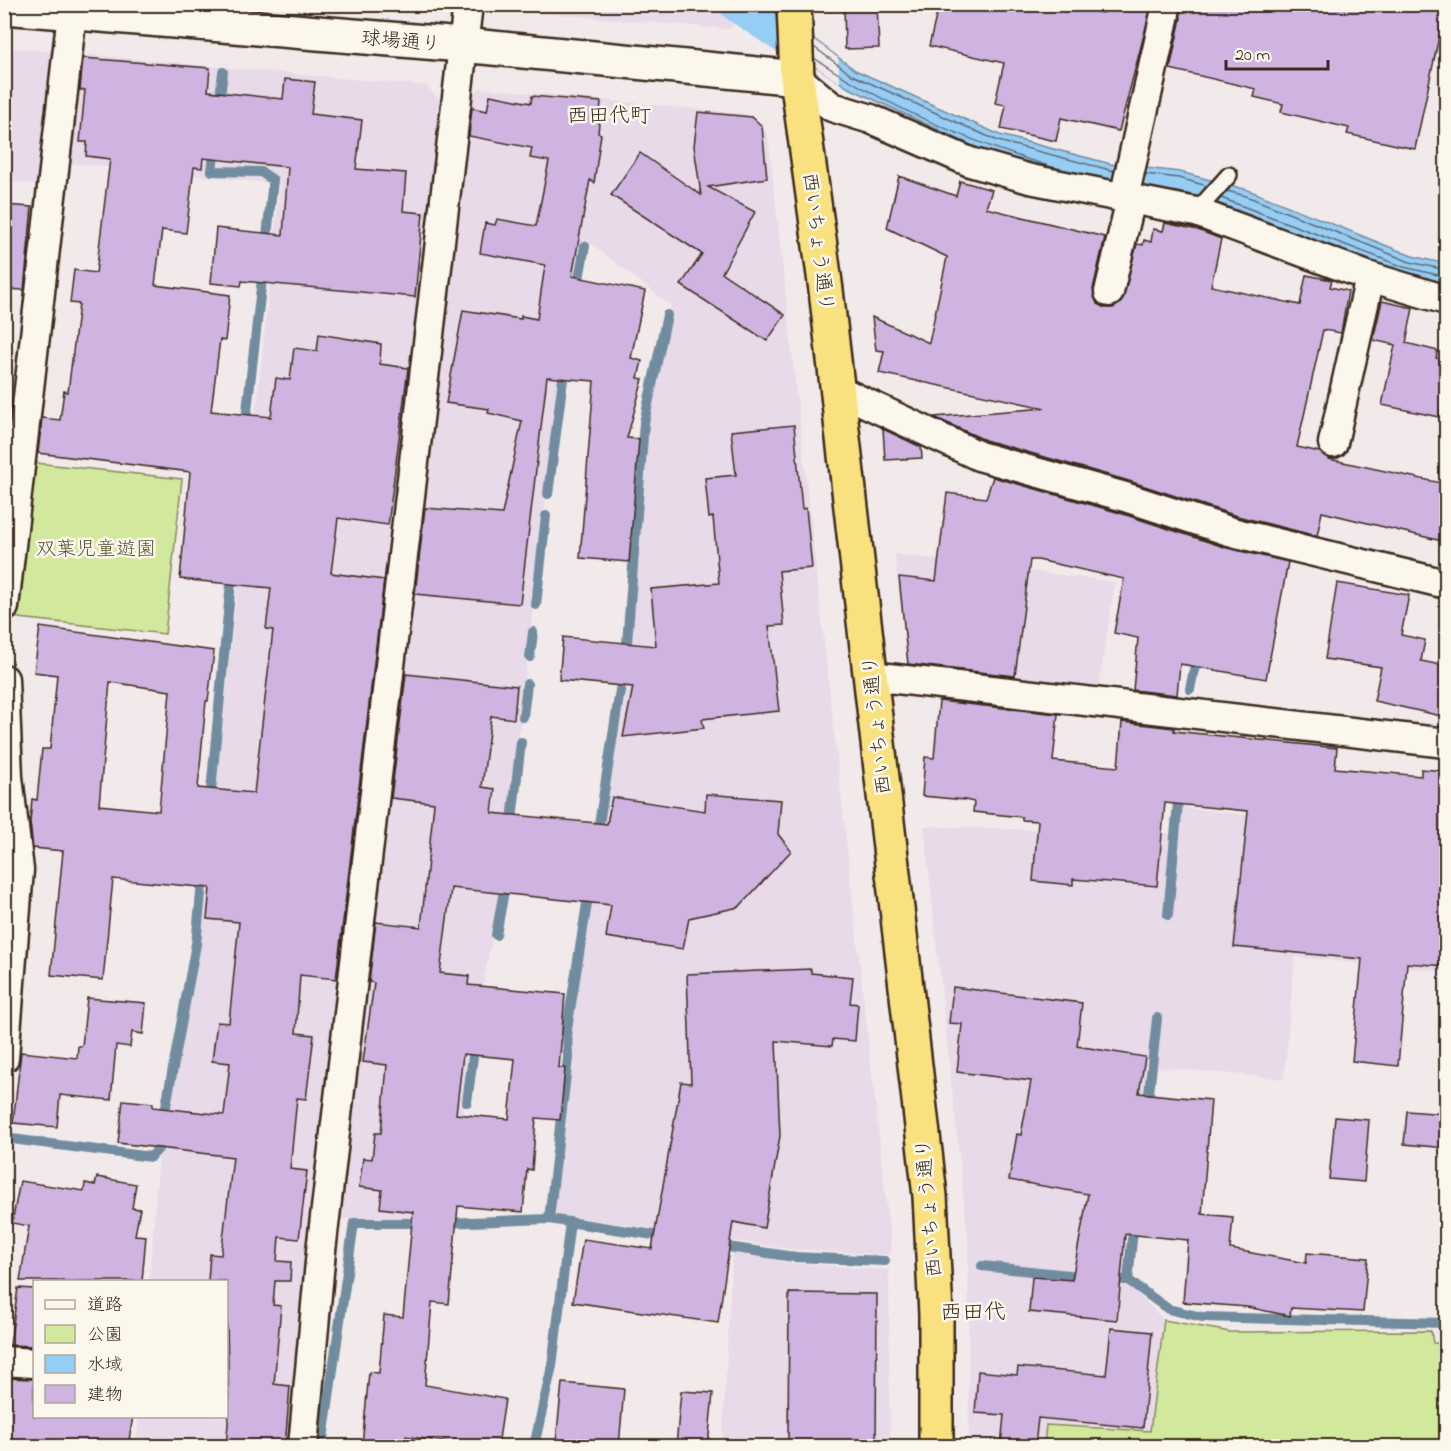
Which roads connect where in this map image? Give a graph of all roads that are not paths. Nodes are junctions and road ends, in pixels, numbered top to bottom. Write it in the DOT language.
graph roads {
  1 [pos="468,4"];
  2 [pos="794,6"];
  3 [pos="4,7"];
  4 [pos="72,13"];
  5 [pos="1165,14"];
  6 [pos="462,45"];
  7 [pos="797,78"];
  8 [pos="1229,176"];
  9 [pos="1128,198"];
  10 [pos="1196,212"];
  11 [pos="1370,277"];
  12 [pos="1109,292"];
  13 [pos="1446,300"];
  14 [pos="836,389"];
  15 [pos="1333,443"];
  16 [pos="1446,584"];
  17 [pos="4,607"];
  18 [pos="871,676"];
  19 [pos="4,678"];
  20 [pos="1446,743"];
  21 [pos="4,1058"];
  22 [pos="4,1361"];
  23 [pos="33,1363"];
  24 [pos="303,1446"];
  25 [pos="936,1446"];
  1 -- 6 [label="street"];
  2 -- 7 [label="highway, 西いちょう通り"];
  3 -- 4 [label="street, 球場通り"];
  4 -- 6 [label="street, 球場通り"];
  4 -- 17 [label="street"];
  5 -- 9 [label="street"];
  6 -- 7 [label="street, 球場通り"];
  6 -- 24 [label="street"];
  7 -- 9 [label="street"];
  7 -- 14 [label="highway, 西いちょう通り"];
  8 -- 10 [label="lane"];
  9 -- 10 [label="street"];
  9 -- 12 [label="street"];
  10 -- 11 [label="street"];
  11 -- 13 [label="street"];
  11 -- 15 [label="street"];
  14 -- 16 [label="street"];
  14 -- 18 [label="highway, 西いちょう通り"];
  18 -- 20 [label="street"];
  18 -- 25 [label="highway, 西いちょう通り"];
  19 -- 21 [label="street"];
  22 -- 23 [label="street"];
}
